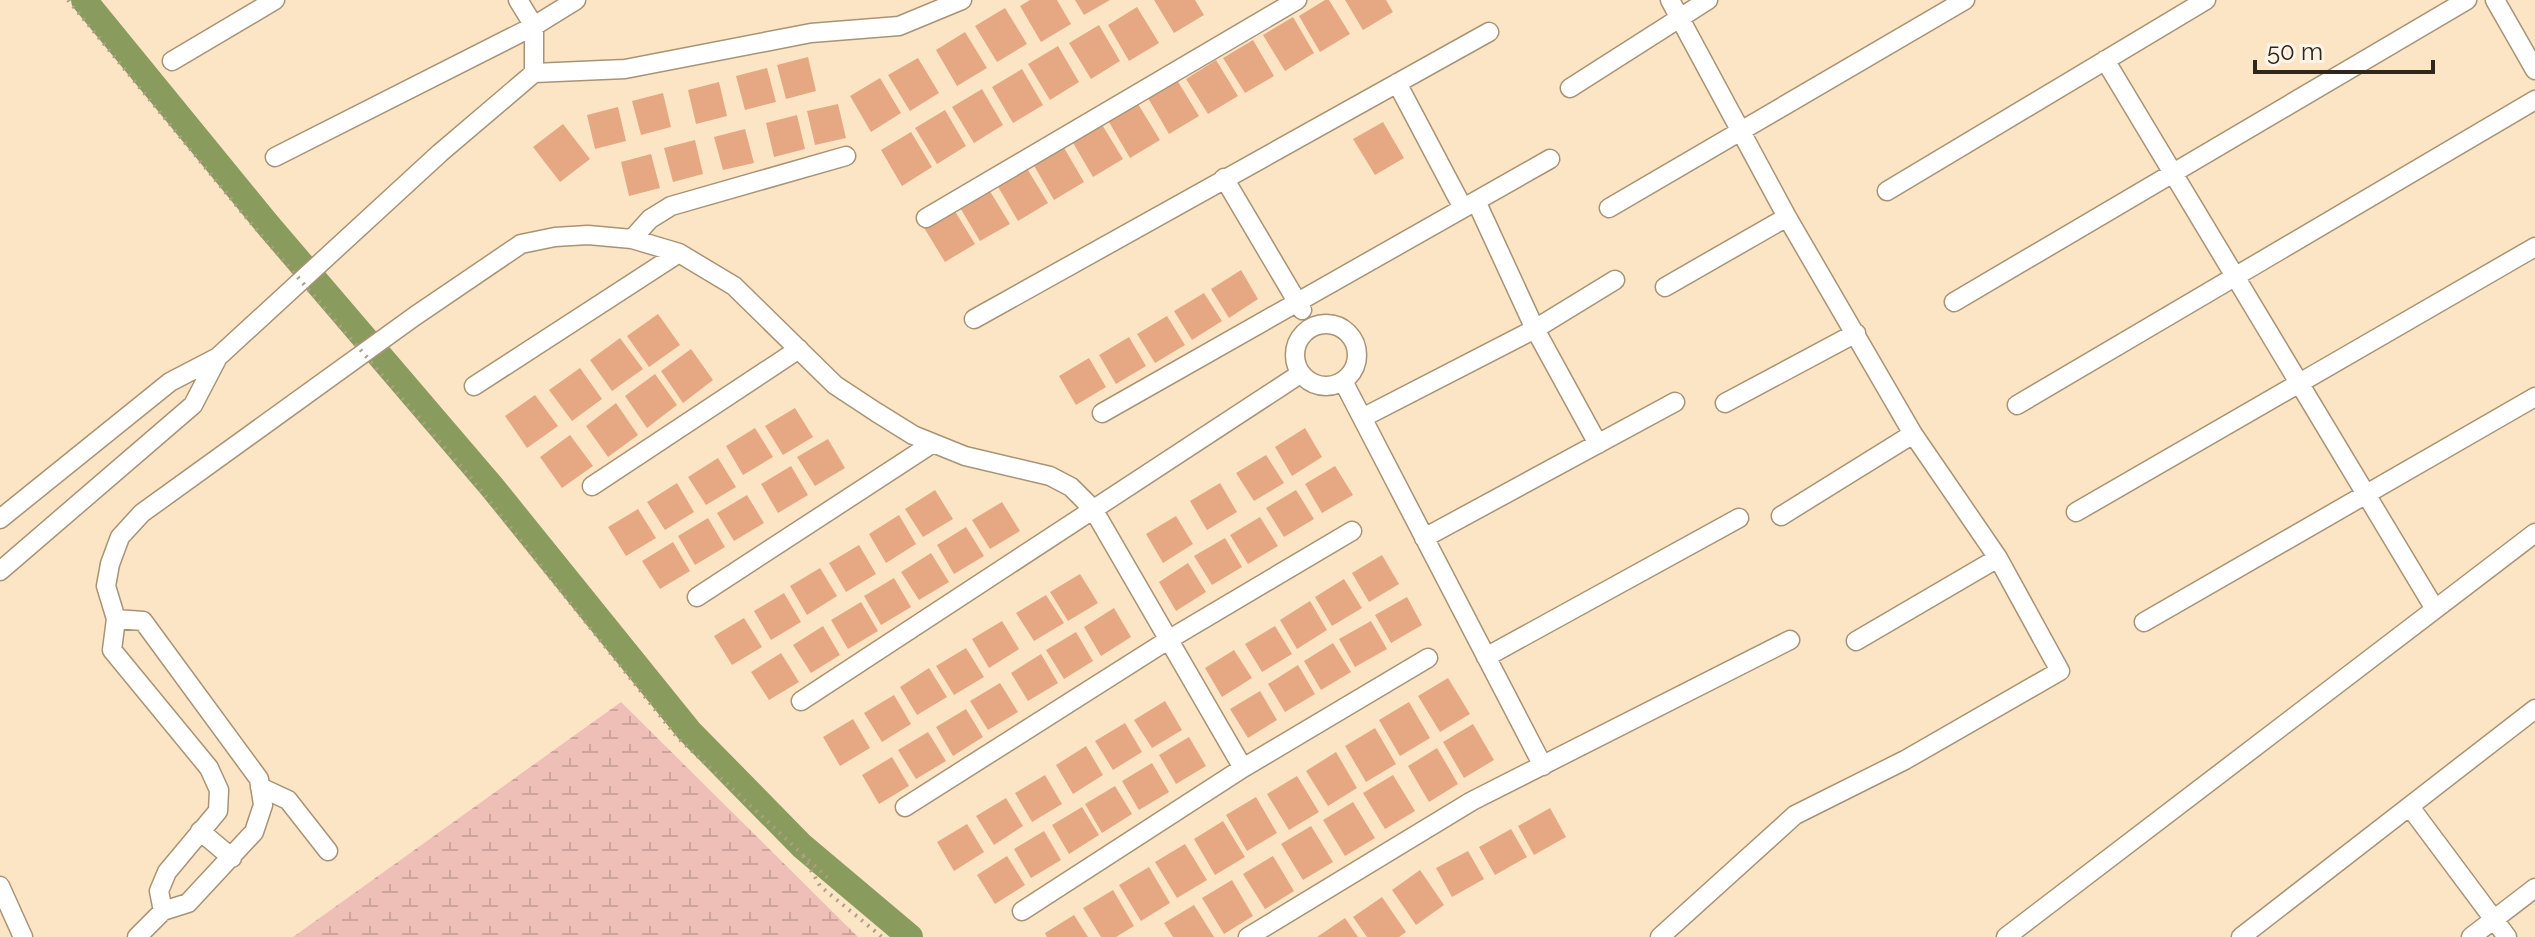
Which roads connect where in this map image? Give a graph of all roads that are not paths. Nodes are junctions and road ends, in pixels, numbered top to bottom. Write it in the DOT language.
graph roads {
  1 [pos="275,0"];
  2 [pos="518,0"];
  3 [pos="576,0"];
  4 [pos="962,0"];
  5 [pos="1297,0"];
  6 [pos="1670,0"];
  7 [pos="1708,0"];
  8 [pos="1965,0"];
  9 [pos="2206,0"];
  10 [pos="2467,0"];
  11 [pos="2495,0"];
  12 [pos="1680,18"];
  13 [pos="534,26"];
  14 [pos="1489,32"];
  15 [pos="2105,60"];
  16 [pos="172,61"];
  17 [pos="2535,70"];
  18 [pos="534,73"];
  19 [pos="1397,83"];
  20 [pos="1570,88"];
  21 [pos="2535,100"];
  22 [pos="1741,131"];
  23 [pos="846,156"];
  24 [pos="275,157"];
  25 [pos="1550,159"];
  26 [pos="2173,173"];
  27 [pos="1224,178"];
  28 [pos="1887,191"];
  29 [pos="1470,205"];
  30 [pos="1609,208"];
  31 [pos="1787,217"];
  32 [pos="926,218"];
  33 [pos="632,239"];
  34 [pos="2535,247"];
  35 [pos="679,253"];
  36 [pos="2235,277"];
  37 [pos="1615,280"];
  38 [pos="1665,287"];
  39 [pos="1298,302"];
  40 [pos="1954,302"];
  41 [pos="974,319"];
  42 [pos="1310,327"];
  43 [pos="1535,329"];
  44 [pos="1856,333"];
  45 [pos="799,349"];
  46 [pos="218,357"];
  47 [pos="1300,374"];
  48 [pos="1343,381"];
  49 [pos="2299,383"];
  50 [pos="474,386"];
  51 [pos="2535,397"];
  52 [pos="1675,402"];
  53 [pos="1725,403"];
  54 [pos="2017,405"];
  55 [pos="1102,413"];
  56 [pos="1364,417"];
  57 [pos="1913,434"];
  58 [pos="933,443"];
  59 [pos="1598,444"];
  60 [pos="592,486"];
  61 [pos="2366,494"];
  62 [pos="1093,509"];
  63 [pos="2076,512"];
  64 [pos="1781,516"];
  65 [pos="1739,518"];
  66 [pos="0,519"];
  67 [pos="1352,531"];
  68 [pos="2535,533"];
  69 [pos="1424,538"];
  70 [pos="1998,558"];
  71 [pos="1,569"];
  72 [pos="697,597"];
  73 [pos="2435,609"];
  74 [pos="116,619"];
  75 [pos="2144,622"];
  76 [pos="1168,640"];
  77 [pos="1790,640"];
  78 [pos="1856,641"];
  79 [pos="1486,657"];
  80 [pos="1428,658"];
  81 [pos="801,701"];
  82 [pos="2535,709"];
  83 [pos="1543,766"];
  84 [pos="1243,768"];
  85 [pos="260,787"];
  86 [pos="905,807"];
  87 [pos="2410,807"];
  88 [pos="200,831"];
  89 [pos="328,851"];
  90 [pos="232,858"];
  91 [pos="0,886"];
  92 [pos="2535,888"];
  93 [pos="163,911"];
  94 [pos="1022,911"];
  95 [pos="2494,919"];
  96 [pos="23,937"];
  97 [pos="137,937"];
  98 [pos="1248,937"];
  99 [pos="1660,937"];
  100 [pos="2006,937"];
  101 [pos="2241,937"];
  102 [pos="2471,937"];
  103 [pos="2507,937"];
  1 -- 16 [label="street"];
  2 -- 13 [label="street"];
  3 -- 13 [label="street"];
  4 -- 18 [label="street"];
  5 -- 32 [label="street"];
  6 -- 12 [label="street"];
  7 -- 12 [label="street"];
  8 -- 22 [label="street"];
  9 -- 15 [label="street"];
  10 -- 26 [label="street"];
  11 -- 17 [label="street"];
  12 -- 20 [label="street"];
  12 -- 22 [label="street"];
  13 -- 18 [label="street"];
  13 -- 24 [label="street"];
  14 -- 19 [label="street"];
  15 -- 26 [label="street"];
  15 -- 28 [label="street"];
  18 -- 46 [label="street"];
  19 -- 27 [label="street"];
  19 -- 29 [label="street"];
  21 -- 36 [label="street"];
  22 -- 30 [label="street"];
  22 -- 31 [label="street"];
  23 -- 33 [label="street"];
  25 -- 29 [label="street"];
  26 -- 36 [label="street"];
  26 -- 40 [label="street"];
  27 -- 39 [label="street"];
  27 -- 41 [label="street"];
  29 -- 39 [label="street"];
  29 -- 43 [label="street"];
  31 -- 38 [label="street"];
  31 -- 44 [label="street"];
  33 -- 35 [label="street"];
  33 -- 74 [label="street"];
  34 -- 49 [label="street"];
  35 -- 45 [label="street"];
  35 -- 50 [label="street"];
  36 -- 49 [label="street"];
  36 -- 54 [label="street"];
  37 -- 43 [label="street"];
  39 -- 42 [label="street"];
  39 -- 55 [label="street"];
  42 -- 47 [label="street"];
  42 -- 48 [label="street"];
  43 -- 56 [label="street"];
  43 -- 59 [label="street"];
  44 -- 53 [label="street"];
  44 -- 57 [label="street"];
  45 -- 58 [label="street"];
  45 -- 60 [label="street"];
  46 -- 66 [label="street"];
  46 -- 71 [label="street"];
  47 -- 48 [label="street"];
  47 -- 62 [label="street"];
  48 -- 56 [label="street"];
  49 -- 61 [label="street"];
  49 -- 63 [label="street"];
  51 -- 61 [label="street"];
  52 -- 59 [label="street"];
  56 -- 69 [label="street"];
  57 -- 64 [label="street"];
  57 -- 70 [label="street"];
  58 -- 62 [label="street"];
  58 -- 72 [label="street"];
  59 -- 69 [label="street"];
  61 -- 73 [label="street"];
  61 -- 75 [label="street"];
  62 -- 76 [label="street"];
  62 -- 81 [label="street"];
  65 -- 79 [label="street"];
  67 -- 76 [label="street"];
  68 -- 73 [label="street"];
  69 -- 79 [label="street"];
  70 -- 78 [label="street"];
  70 -- 99 [label="street"];
  73 -- 100 [label="street"];
  74 -- 85 [label="street"];
  74 -- 88 [label="street"];
  76 -- 84 [label="street"];
  76 -- 86 [label="street"];
  77 -- 83 [label="street"];
  79 -- 83 [label="street"];
  80 -- 84 [label="street"];
  82 -- 87 [label="street"];
  83 -- 98 [label="street"];
  84 -- 94 [label="street"];
  85 -- 89 [label="street"];
  85 -- 90 [label="street"];
  87 -- 95 [label="street"];
  87 -- 101 [label="street"];
  88 -- 90 [label="street"];
  88 -- 93 [label="street"];
  90 -- 93 [label="street"];
  91 -- 96 [label="street"];
  92 -- 95 [label="street"];
  93 -- 97 [label="street"];
  95 -- 102 [label="street"];
  95 -- 103 [label="street"];
}
